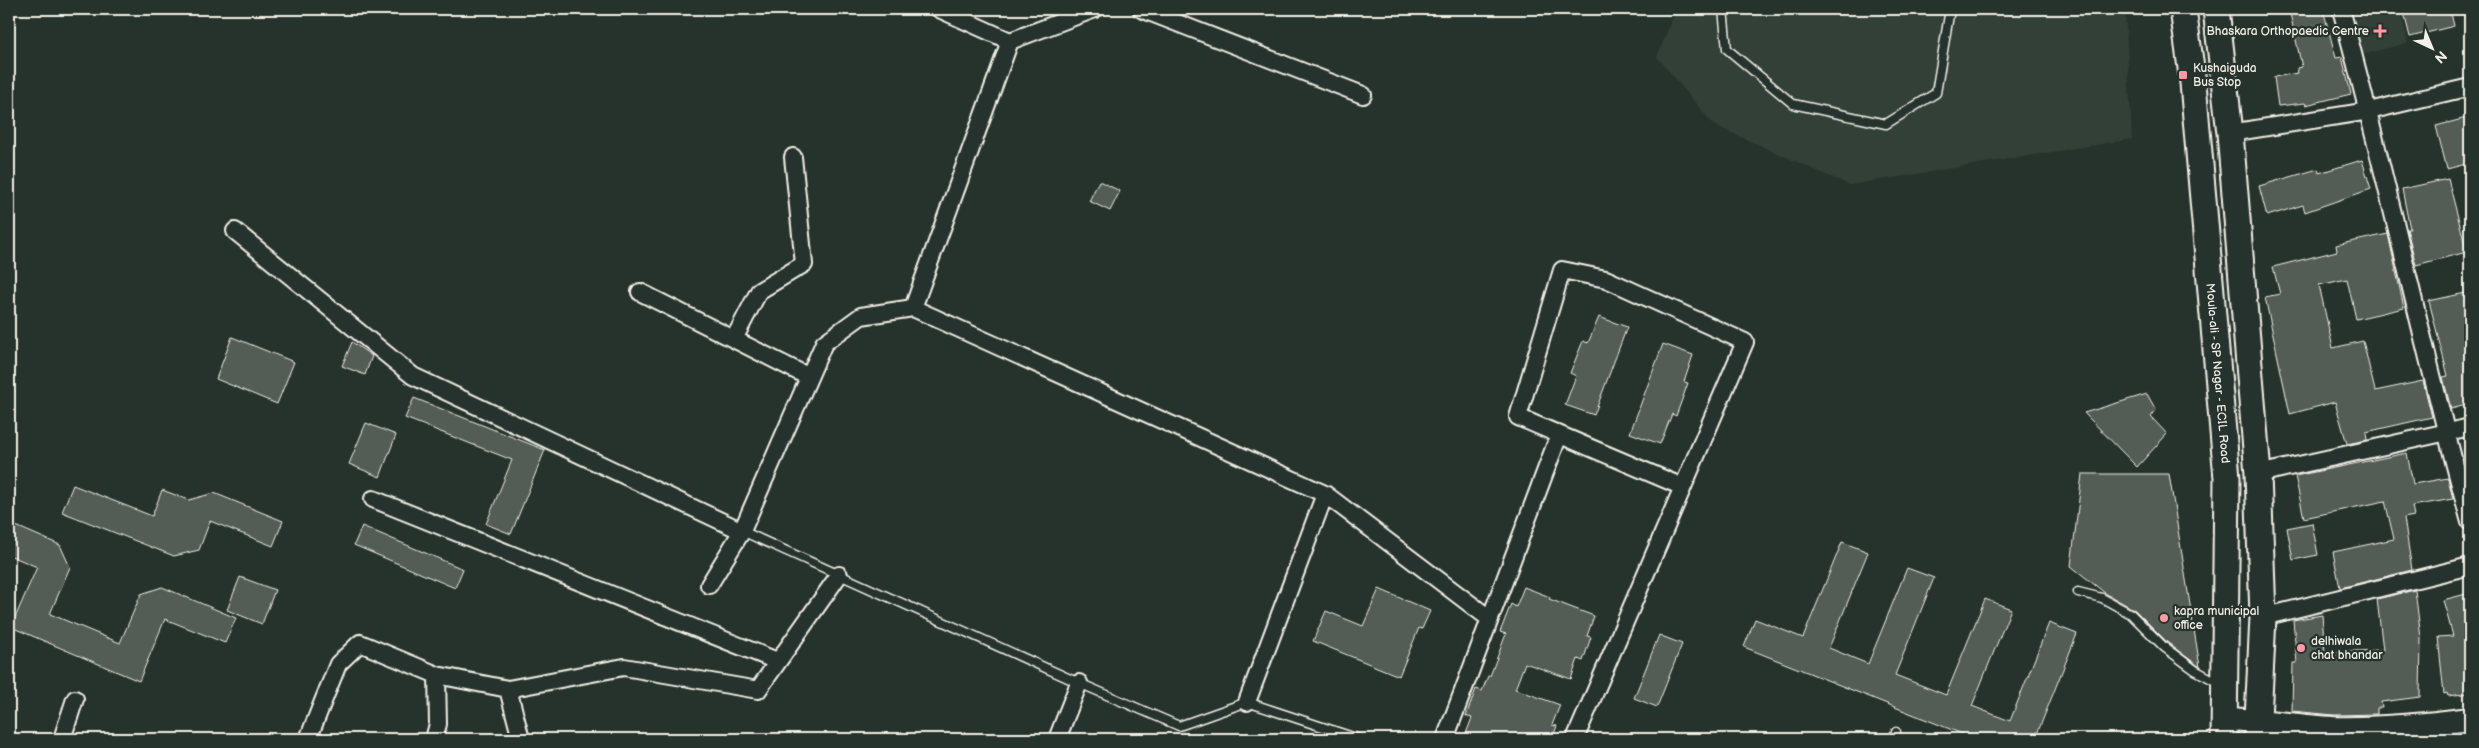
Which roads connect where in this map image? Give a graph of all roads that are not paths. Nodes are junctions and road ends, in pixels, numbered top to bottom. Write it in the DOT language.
graph roads {
  1 [pos="939,9"];
  2 [pos="1095,9"];
  3 [pos="1141,9"];
  4 [pos="1723,9"];
  5 [pos="1950,9"];
  6 [pos="2183,9"];
  7 [pos="2216,9"];
  8 [pos="2341,9"];
  9 [pos="1010,41"];
  10 [pos="2470,87"];
  11 [pos="1363,95"];
  12 [pos="2369,111"];
  13 [pos="2230,133"];
  14 [pos="793,157"];
  15 [pos="235,231"];
  16 [pos="640,292"];
  17 [pos="913,308"];
  18 [pos="734,339"];
  19 [pos="809,377"];
  20 [pos="2470,428"];
  21 [pos="1559,434"];
  22 [pos="2446,434"];
  23 [pos="2258,474"];
  24 [pos="1683,487"];
  25 [pos="1325,494"];
  26 [pos="373,499"];
  27 [pos="2470,522"];
  28 [pos="742,531"];
  29 [pos="2470,566"];
  30 [pos="839,575"];
  31 [pos="709,585"];
  32 [pos="2078,592"];
  33 [pos="2263,617"];
  34 [pos="1490,619"];
  35 [pos="776,660"];
  36 [pos="437,675"];
  37 [pos="1079,683"];
  38 [pos="2226,687"];
  39 [pos="508,689"];
  40 [pos="75,698"];
  41 [pos="1247,702"];
  42 [pos="2470,719"];
  43 [pos="2225,729"];
  44 [pos="2258,729"];
  45 [pos="2432,732"];
  46 [pos="62,739"];
  47 [pos="308,739"];
  48 [pos="434,739"];
  49 [pos="521,739"];
  50 [pos="1057,739"];
  51 [pos="1359,739"];
  52 [pos="1445,739"];
  53 [pos="1576,739"];
  1 -- 9 [label="street"];
  2 -- 9 [label="street"];
  3 -- 11 [label="street"];
  4 -- 5 [label="lane"];
  6 -- 38 [label="main road, Moula-ali - SP Nagar - ECIL Road"];
  7 -- 13 [label="main road"];
  8 -- 12 [label="street"];
  9 -- 17 [label="street"];
  10 -- 12 [label="street"];
  12 -- 13 [label="street"];
  12 -- 22 [label="street"];
  13 -- 23 [label="main road"];
  14 -- 18 [label="street"];
  15 -- 28 [label="street"];
  16 -- 18 [label="street"];
  17 -- 19 [label="street"];
  17 -- 25 [label="street"];
  18 -- 19 [label="street"];
  19 -- 28 [label="street"];
  20 -- 22 [label="street"];
  21 -- 24 [label="street"];
  21 -- 24 [label="street"];
  21 -- 34 [label="street"];
  22 -- 23 [label="street"];
  22 -- 27 [label="street"];
  23 -- 33 [label="main road"];
  24 -- 53 [label="street"];
  25 -- 34 [label="street"];
  25 -- 41 [label="street"];
  26 -- 35 [label="street"];
  28 -- 30 [label="lane"];
  28 -- 31 [label="street"];
  29 -- 33 [label="street"];
  30 -- 35 [label="street"];
  30 -- 37 [label="lane"];
  32 -- 38 [label="lane"];
  33 -- 44 [label="main road"];
  34 -- 52 [label="street"];
  35 -- 39 [label="street"];
  36 -- 39 [label="street"];
  36 -- 47 [label="street"];
  36 -- 48 [label="street"];
  37 -- 41 [label="lane"];
  37 -- 50 [label="street"];
  38 -- 43 [label="main road, Moula-ali - SP Nagar - ECIL Road"];
  39 -- 49 [label="street"];
  40 -- 46 [label="street"];
  41 -- 51 [label="lane"];
  42 -- 45 [label="street"];
  43 -- 44 [label="street"];
  44 -- 45 [label="street"];
}
